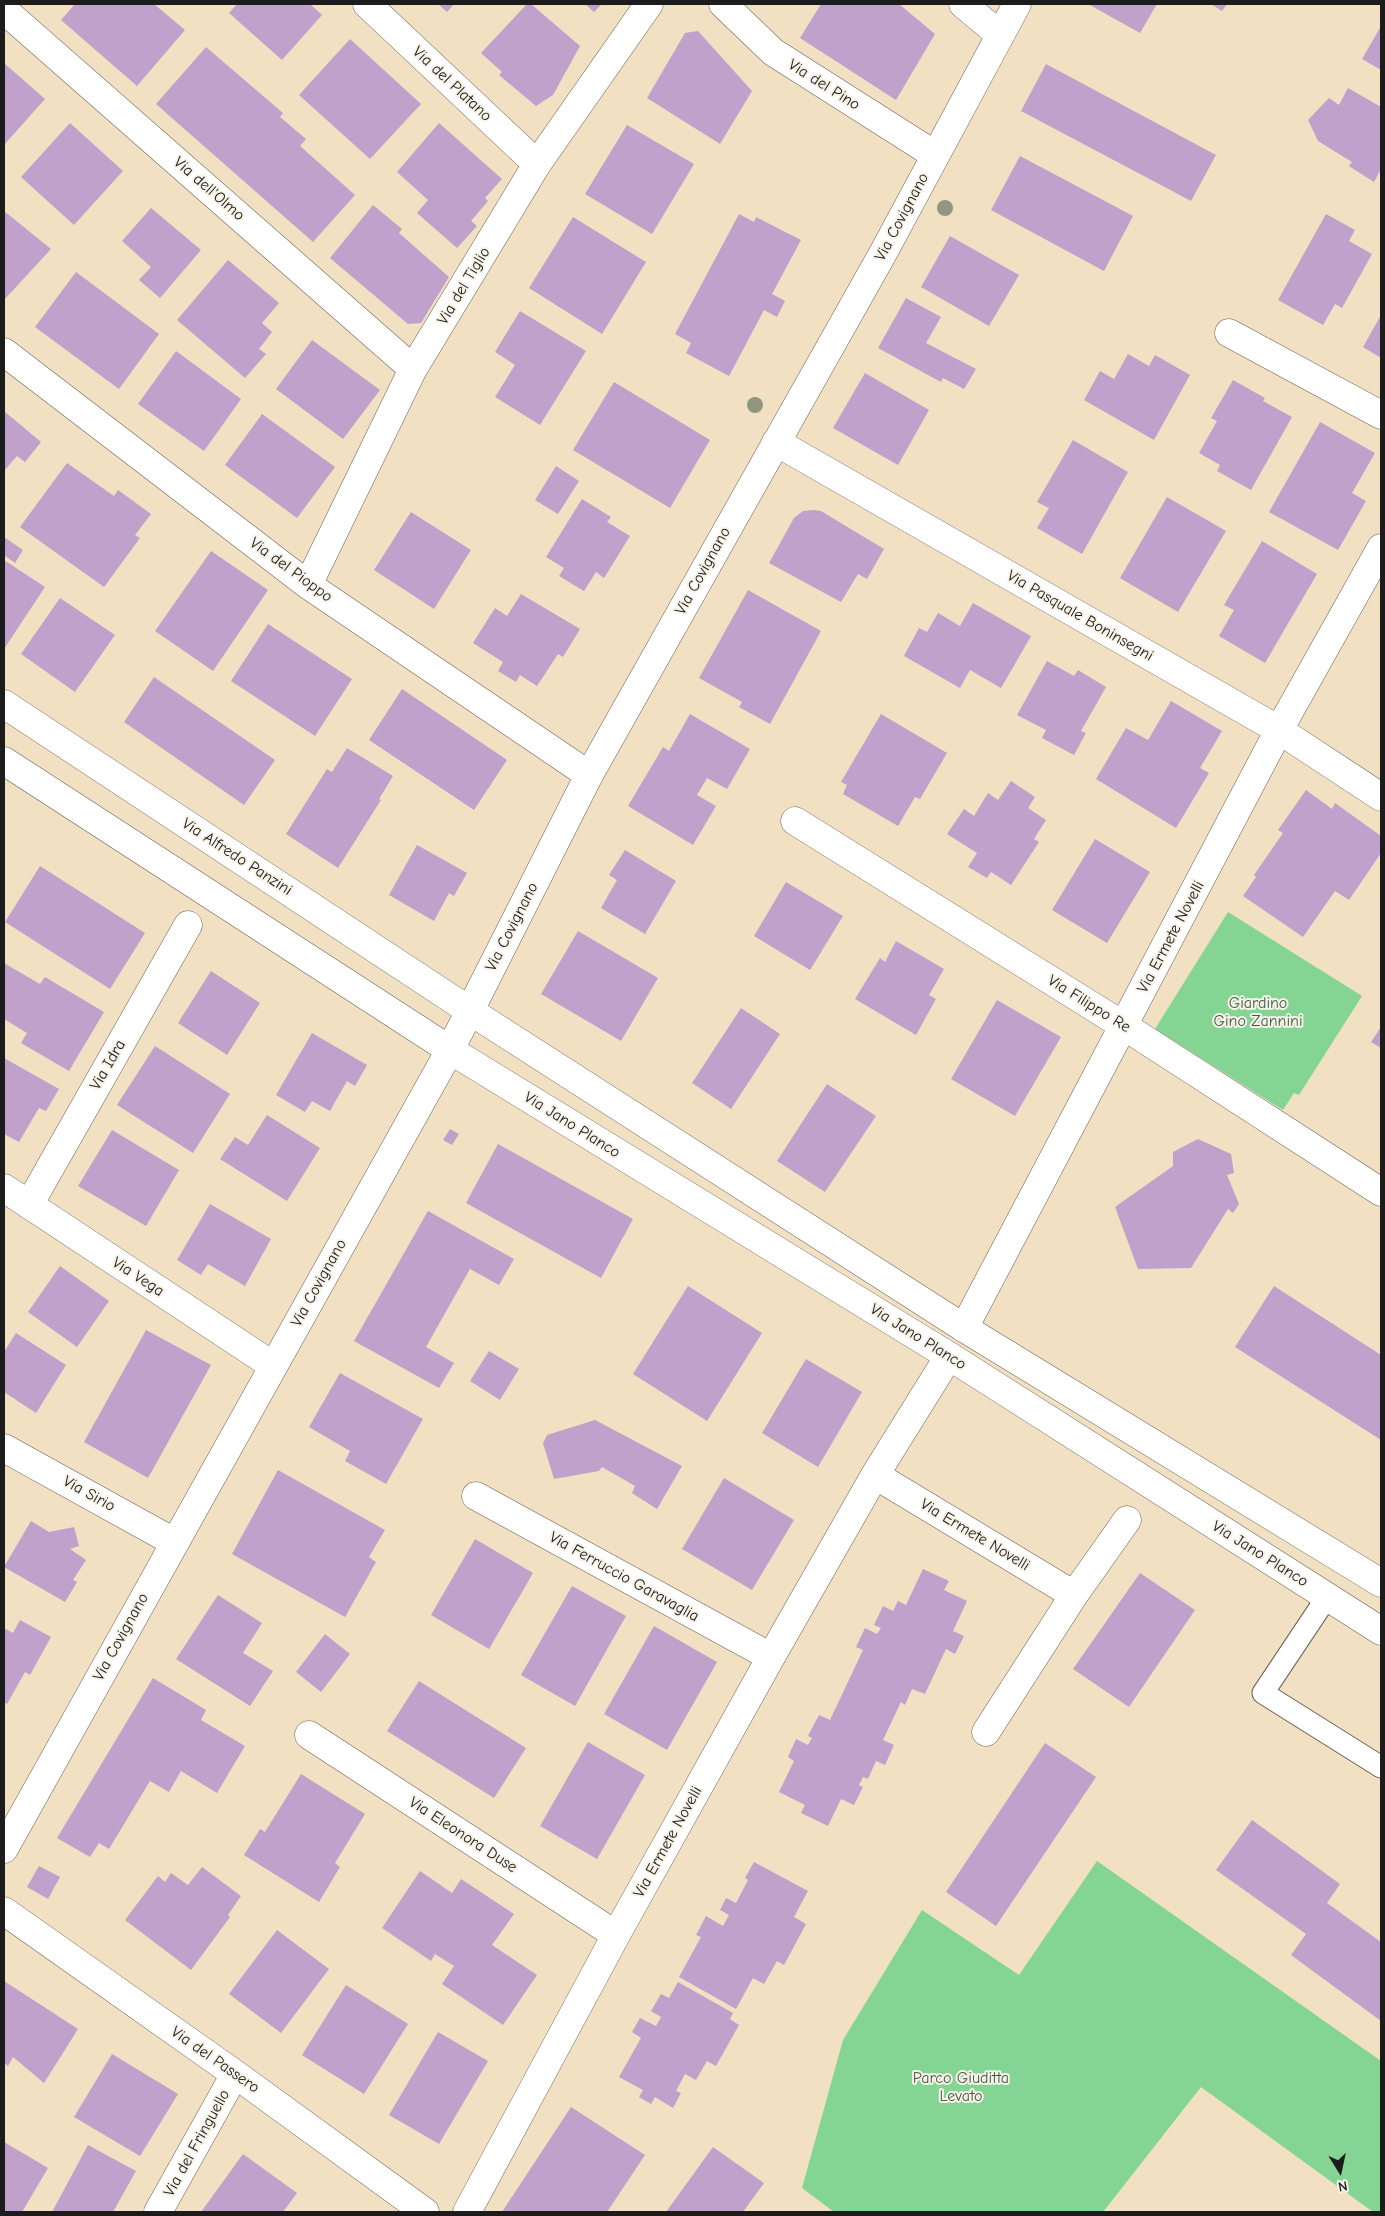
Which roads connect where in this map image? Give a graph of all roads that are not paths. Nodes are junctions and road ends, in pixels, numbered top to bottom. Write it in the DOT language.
graph roads {
  1 [pos="367,4"];
  2 [pos="649,4"];
  3 [pos="723,4"];
  4 [pos="963,4"];
  5 [pos="1017,4"];
  6 [pos="4,10"];
  7 [pos="1000,35"];
  8 [pos="935,155"];
  9 [pos="537,164"];
  10 [pos="1229,333"];
  11 [pos="4,352"];
  12 [pos="413,369"];
  13 [pos="1381,415"];
  14 [pos="776,442"];
  15 [pos="1381,548"];
  16 [pos="308,585"];
  17 [pos="4,704"];
  18 [pos="1279,730"];
  19 [pos="4,761"];
  20 [pos="589,775"];
  21 [pos="1381,797"];
  22 [pos="795,822"];
  23 [pos="188,925"];
  24 [pos="470,1011"];
  25 [pos="1124,1026"];
  26 [pos="450,1050"];
  27 [pos="4,1188"];
  28 [pos="1381,1192"];
  29 [pos="29,1205"];
  30 [pos="964,1328"];
  31 [pos="949,1356"];
  32 [pos="272,1365"];
  33 [pos="4,1448"];
  34 [pos="875,1475"];
  35 [pos="476,1496"];
  36 [pos="1127,1520"];
  37 [pos="174,1542"];
  38 [pos="1381,1583"];
  39 [pos="1074,1595"];
  40 [pos="1327,1597"];
  41 [pos="1381,1632"];
  42 [pos="771,1657"];
  43 [pos="986,1732"];
  44 [pos="309,1735"];
  45 [pos="1381,1767"];
  46 [pos="4,1849"];
  47 [pos="4,1911"];
  48 [pos="616,1935"];
  49 [pos="235,2074"];
  50 [pos="158,2212"];
  51 [pos="425,2212"];
  52 [pos="467,2212"];
  1 -- 9 [label="street, Via del Platano"];
  2 -- 9 [label="street, Via del Tiglio"];
  3 -- 8 [label="street, Via del Pino"];
  4 -- 7 [label="street"];
  5 -- 7 [label="street, Via Covignano"];
  6 -- 12 [label="street, Via dell'Olmo"];
  7 -- 8 [label="street, Via Covignano"];
  8 -- 14 [label="street, Via Covignano"];
  9 -- 12 [label="street, Via del Tiglio"];
  10 -- 13 [label="street"];
  11 -- 16 [label="street, Via del Pioppo"];
  12 -- 16 [label="street, Via del Tiglio"];
  14 -- 18 [label="street, Via Pasquale Boninsegni"];
  14 -- 20 [label="street, Via Covignano"];
  15 -- 18 [label="street, Via Ermete Novelli"];
  16 -- 20 [label="street, Via del Pioppo"];
  17 -- 24 [label="street, Via Alfredo Panzini"];
  18 -- 21 [label="street, Via Pasquale Boninsegni"];
  18 -- 25 [label="street, Via Ermete Novelli"];
  19 -- 26 [label="street"];
  20 -- 24 [label="street, Via Covignano"];
  22 -- 25 [label="street, Via Filippo Re"];
  23 -- 29 [label="street, Via Idra"];
  24 -- 26 [label="street, Via Covignano"];
  24 -- 30 [label="street, Via Jano Planco"];
  25 -- 28 [label="street, Via Filippo Re"];
  25 -- 30 [label="street, Via Ermete Novelli"];
  26 -- 31 [label="street, Via Jano Planco"];
  26 -- 32 [label="street, Via Covignano"];
  27 -- 29 [label="street, Via Vega"];
  29 -- 32 [label="street, Via Vega"];
  30 -- 38 [label="street, Via Jano Planco"];
  31 -- 34 [label="street, Via Ermete Novelli"];
  31 -- 40 [label="street, Via Jano Planco"];
  32 -- 37 [label="street, Via Covignano"];
  33 -- 37 [label="street, Via Sirio"];
  34 -- 39 [label="street, Via Ermete Novelli"];
  34 -- 42 [label="street, Via Ermete Novelli"];
  35 -- 42 [label="street, Via Ferruccio Garavaglia"];
  36 -- 39 [label="street"];
  37 -- 46 [label="street, Via Covignano"];
  39 -- 43 [label="street"];
  40 -- 41 [label="street, Via Jano Planco"];
  40 -- 45 [label="lane"];
  42 -- 48 [label="street, Via Ermete Novelli"];
  44 -- 48 [label="street, Via Eleonora Duse"];
  47 -- 49 [label="street, Via del Passero"];
  48 -- 52 [label="street, Via Ermete Novelli"];
  49 -- 50 [label="street, Via del Fringuello"];
  49 -- 51 [label="street, Via del Passero"];
}
